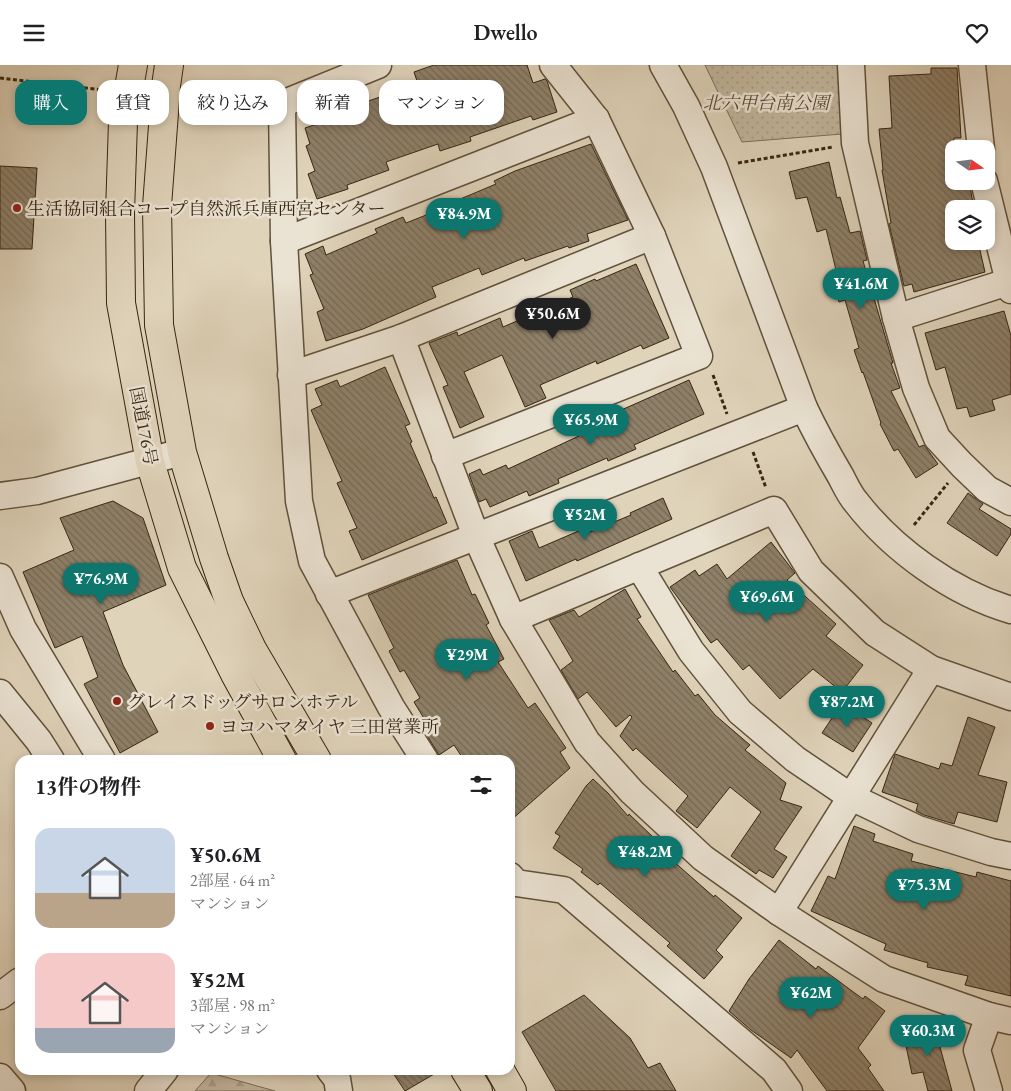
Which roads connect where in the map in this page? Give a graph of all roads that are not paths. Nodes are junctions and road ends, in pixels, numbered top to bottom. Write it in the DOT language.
graph roads {
  1 [pos="133,65"];
  2 [pos="169,65"];
  3 [pos="378,65"];
  4 [pos="553,65"];
  5 [pos="663,65"];
  6 [pos="852,65"];
  7 [pos="972,65"];
  8 [pos="596,119"];
  9 [pos="980,140"];
  10 [pos="986,190"];
  11 [pos="652,236"];
  12 [pos="284,241"];
  13 [pos="1010,285"];
  14 [pos="896,318"];
  15 [pos="401,338"];
  16 [pos="291,375"];
  17 [pos="804,408"];
  18 [pos="182,452"];
  19 [pos="445,456"];
  20 [pos="150,461"];
  21 [pos="0,496"];
  22 [pos="1011,502"];
  23 [pos="476,536"];
  24 [pos="640,566"];
  25 [pos="0,577"];
  26 [pos="328,594"];
  27 [pos="1011,610"];
  28 [pos="513,619"];
  29 [pos="932,669"];
  30 [pos="0,693"];
  31 [pos="1011,697"];
  32 [pos="48,755"];
  33 [pos="99,755"];
  34 [pos="279,755"];
  35 [pos="313,755"];
  36 [pos="422,755"];
  37 [pos="851,797"];
  38 [pos="1011,855"];
  39 [pos="515,882"];
  40 [pos="779,912"];
  41 [pos="15,985"];
  42 [pos="0,996"];
  43 [pos="1000,1019"];
  44 [pos="161,1075"];
  45 [pos="334,1075"];
  46 [pos="468,1075"];
  47 [pos="503,1075"];
  48 [pos="0,1077"];
  49 [pos="12,1091"];
  50 [pos="148,1091"];
  51 [pos="339,1091"];
  52 [pos="478,1091"];
  53 [pos="512,1091"];
  54 [pos="789,1091"];
  55 [pos="989,1091"];
  1 -- 20 [label="highway, 国道176号"];
  2 -- 18 [label="highway, 国道176号"];
  3 -- 12 [label="street"];
  4 -- 8 [label="street"];
  5 -- 17 [label="street"];
  6 -- 14 [label="street"];
  7 -- 9 [label="street"];
  8 -- 11 [label="street"];
  8 -- 12 [label="street"];
  10 -- 13 [label="street"];
  11 -- 15 [label="street"];
  11 -- 19 [label="street"];
  12 -- 16 [label="street"];
  13 -- 14 [label="street"];
  14 -- 22 [label="street"];
  15 -- 16 [label="street"];
  15 -- 19 [label="street"];
  16 -- 26 [label="street"];
  17 -- 23 [label="street"];
  17 -- 27 [label="street"];
  18 -- 20 [label="street"];
  18 -- 35 [label="highway, 国道176号"];
  19 -- 23 [label="street"];
  20 -- 21 [label="street"];
  20 -- 34 [label="highway, 国道176号"];
  23 -- 26 [label="street"];
  23 -- 28 [label="street"];
  24 -- 28 [label="street"];
  24 -- 29 [label="street"];
  24 -- 37 [label="street"];
  25 -- 33 [label="street"];
  26 -- 36 [label="street"];
  28 -- 40 [label="street"];
  29 -- 31 [label="street"];
  29 -- 37 [label="street"];
  30 -- 32 [label="street"];
  37 -- 38 [label="street"];
  37 -- 40 [label="street"];
  39 -- 54 [label="street"];
  40 -- 43 [label="street"];
  41 -- 42 [label="street"];
  43 -- 55 [label="street"];
  44 -- 50 [label="street"];
  45 -- 51 [label="street"];
  46 -- 52 [label="highway"];
  47 -- 53 [label="highway"];
  48 -- 49 [label="street"];
}
